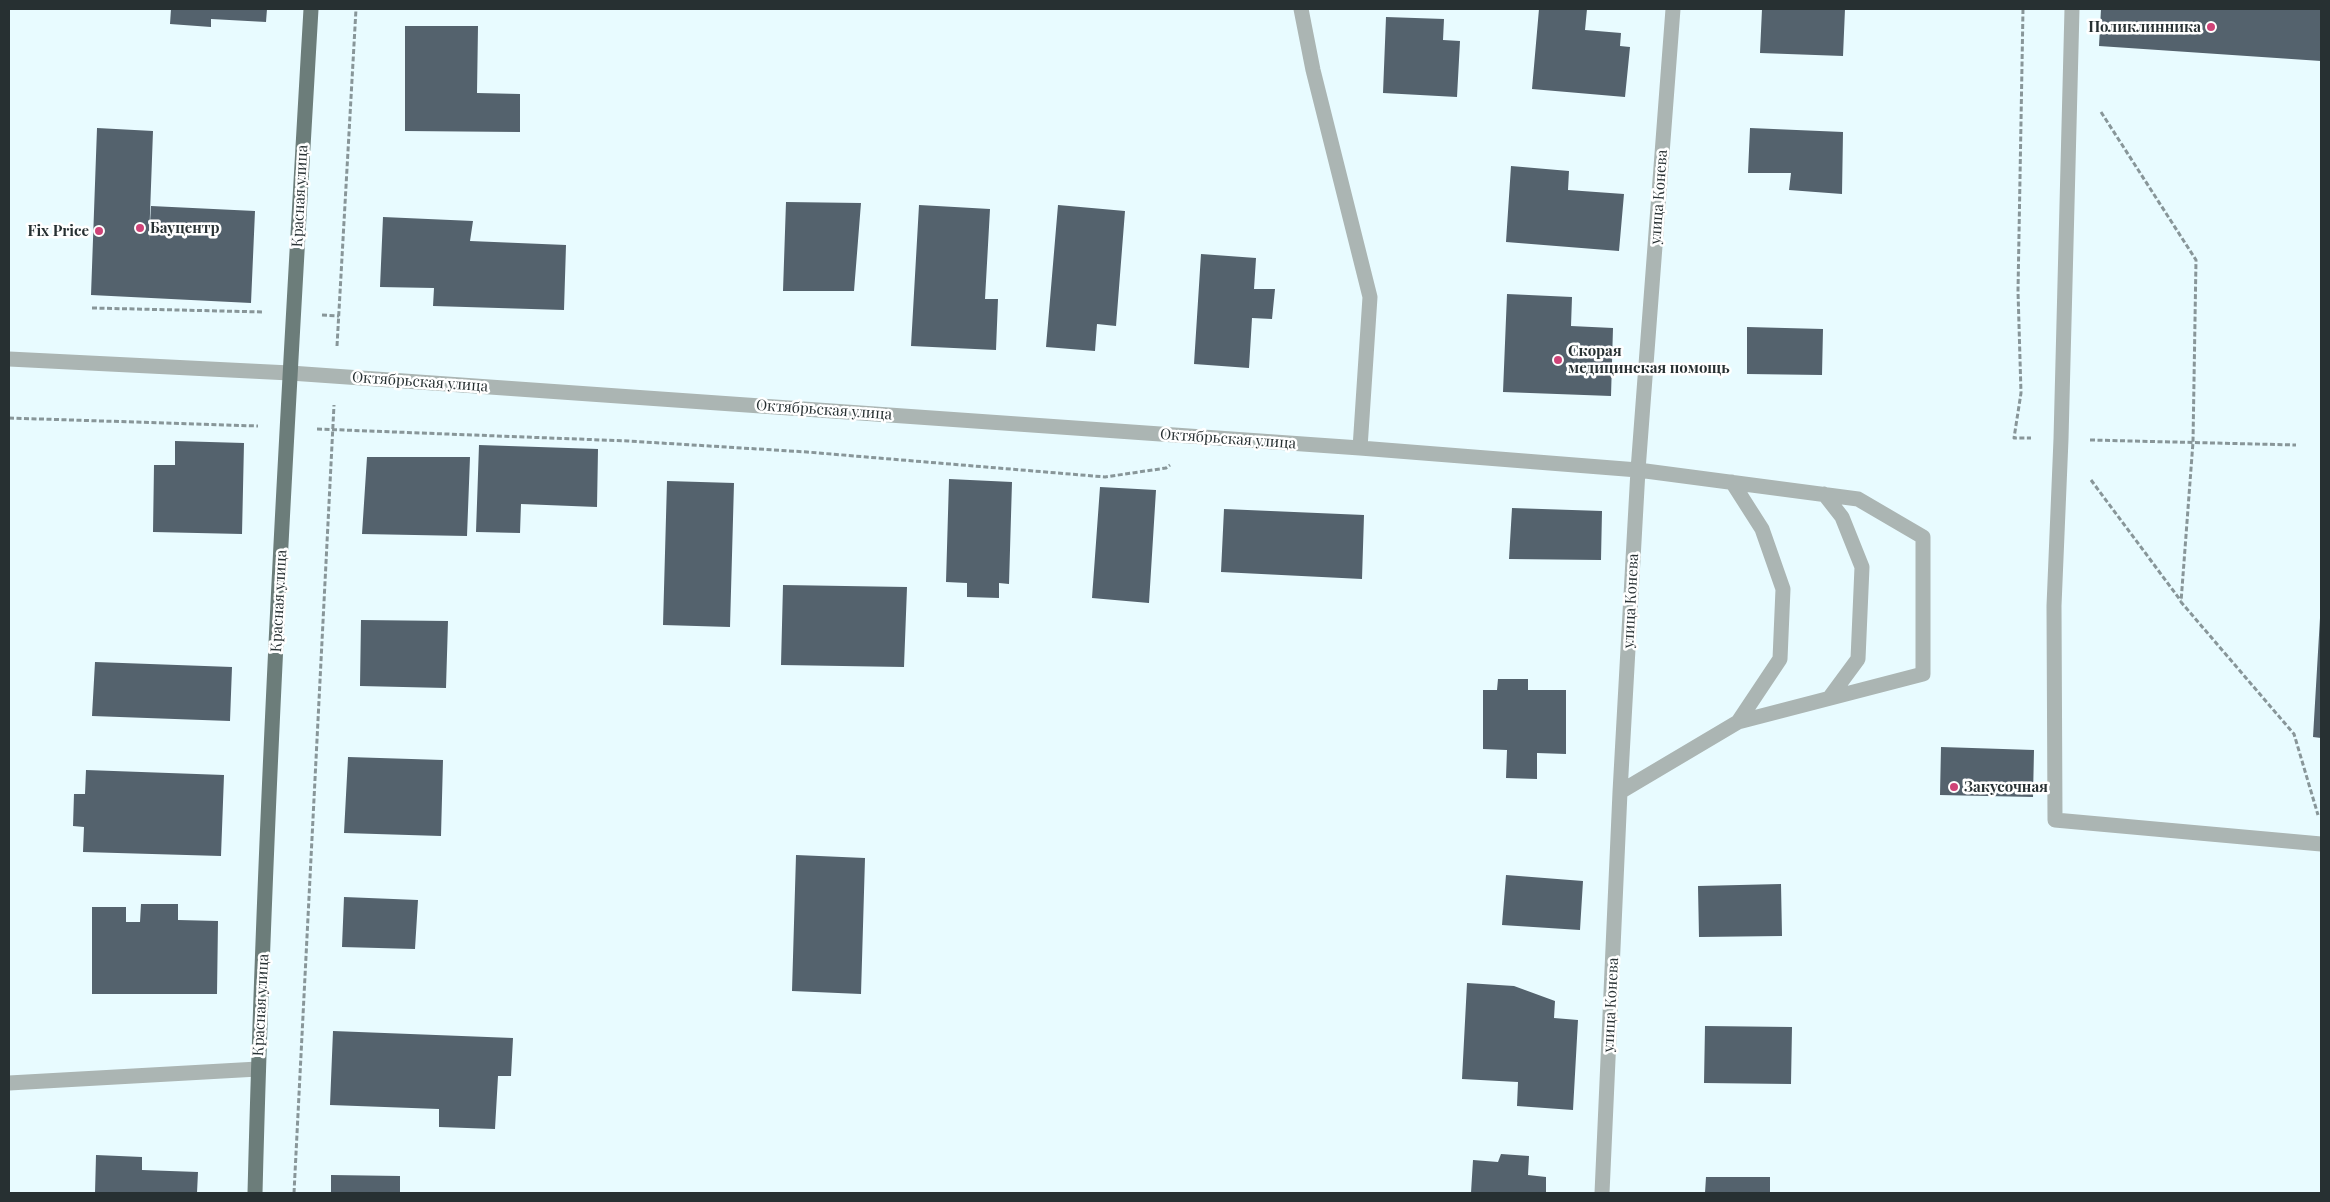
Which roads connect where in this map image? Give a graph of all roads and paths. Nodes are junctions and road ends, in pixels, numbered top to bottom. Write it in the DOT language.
graph roads {
  1 [pos="311,9"];
  2 [pos="356,9"];
  3 [pos="1302,9"];
  4 [pos="1673,9"];
  5 [pos="2023,9"];
  6 [pos="2072,9"];
  7 [pos="2099,109"];
  8 [pos="92,308"];
  9 [pos="293,313"];
  10 [pos="339,316"];
  11 [pos="9,359"];
  12 [pos="290,373"];
  13 [pos="335,376"];
  14 [pos="9,418"];
  15 [pos="287,427"];
  16 [pos="332,429"];
  17 [pos="1214,438"];
  18 [pos="2060,439"];
  19 [pos="2193,442"];
  20 [pos="2296,445"];
  21 [pos="1360,448"];
  22 [pos="1638,470"];
  23 [pos="2089,478"];
  24 [pos="1732,482"];
  25 [pos="1824,494"];
  26 [pos="2181,602"];
  27 [pos="1830,697"];
  28 [pos="1738,722"];
  29 [pos="1620,792"];
  30 [pos="2318,816"];
  31 [pos="2321,844"];
  32 [pos="258,1069"];
  33 [pos="9,1083"];
  34 [pos="255,1193"];
  35 [pos="294,1193"];
  36 [pos="1602,1193"];
  1 -- 9 [label="main road, Красная улица"];
  2 -- 10 [label="path"];
  3 -- 21 [label="street"];
  4 -- 22 [label="street, улица Конева"];
  5 -- 18 [label="path"];
  6 -- 18 [label="street"];
  7 -- 19 [label="path"];
  8 -- 9 [label="path"];
  9 -- 10 [label="path"];
  9 -- 12 [label="main road, Красная улица"];
  10 -- 13 [label="path"];
  11 -- 12 [label="street, Октябрьская улица"];
  12 -- 13 [label="street, Октябрьская улица"];
  12 -- 15 [label="main road, Красная улица"];
  13 -- 16 [label="path"];
  13 -- 17 [label="street, Октябрьская улица"];
  14 -- 15 [label="path"];
  15 -- 16 [label="path"];
  15 -- 32 [label="main road, Красная улица"];
  16 -- 17 [label="path"];
  16 -- 35 [label="path"];
  17 -- 21 [label="street, Октябрьская улица"];
  18 -- 19 [label="path"];
  18 -- 31 [label="street"];
  19 -- 20 [label="path"];
  19 -- 26 [label="path"];
  21 -- 22 [label="street, Октябрьская улица"];
  22 -- 24 [label="street, Октябрьская улица"];
  22 -- 29 [label="street, улица Конева"];
  23 -- 26 [label="path"];
  24 -- 25 [label="street, Октябрьская улица"];
  24 -- 28 [label="street"];
  25 -- 27 [label="street"];
  25 -- 27 [label="street, Октябрьская улица"];
  26 -- 30 [label="path"];
  27 -- 28 [label="street"];
  28 -- 29 [label="street"];
  29 -- 36 [label="street, улица Конева"];
  32 -- 33 [label="street"];
  32 -- 34 [label="main road, Красная улица"];
}
